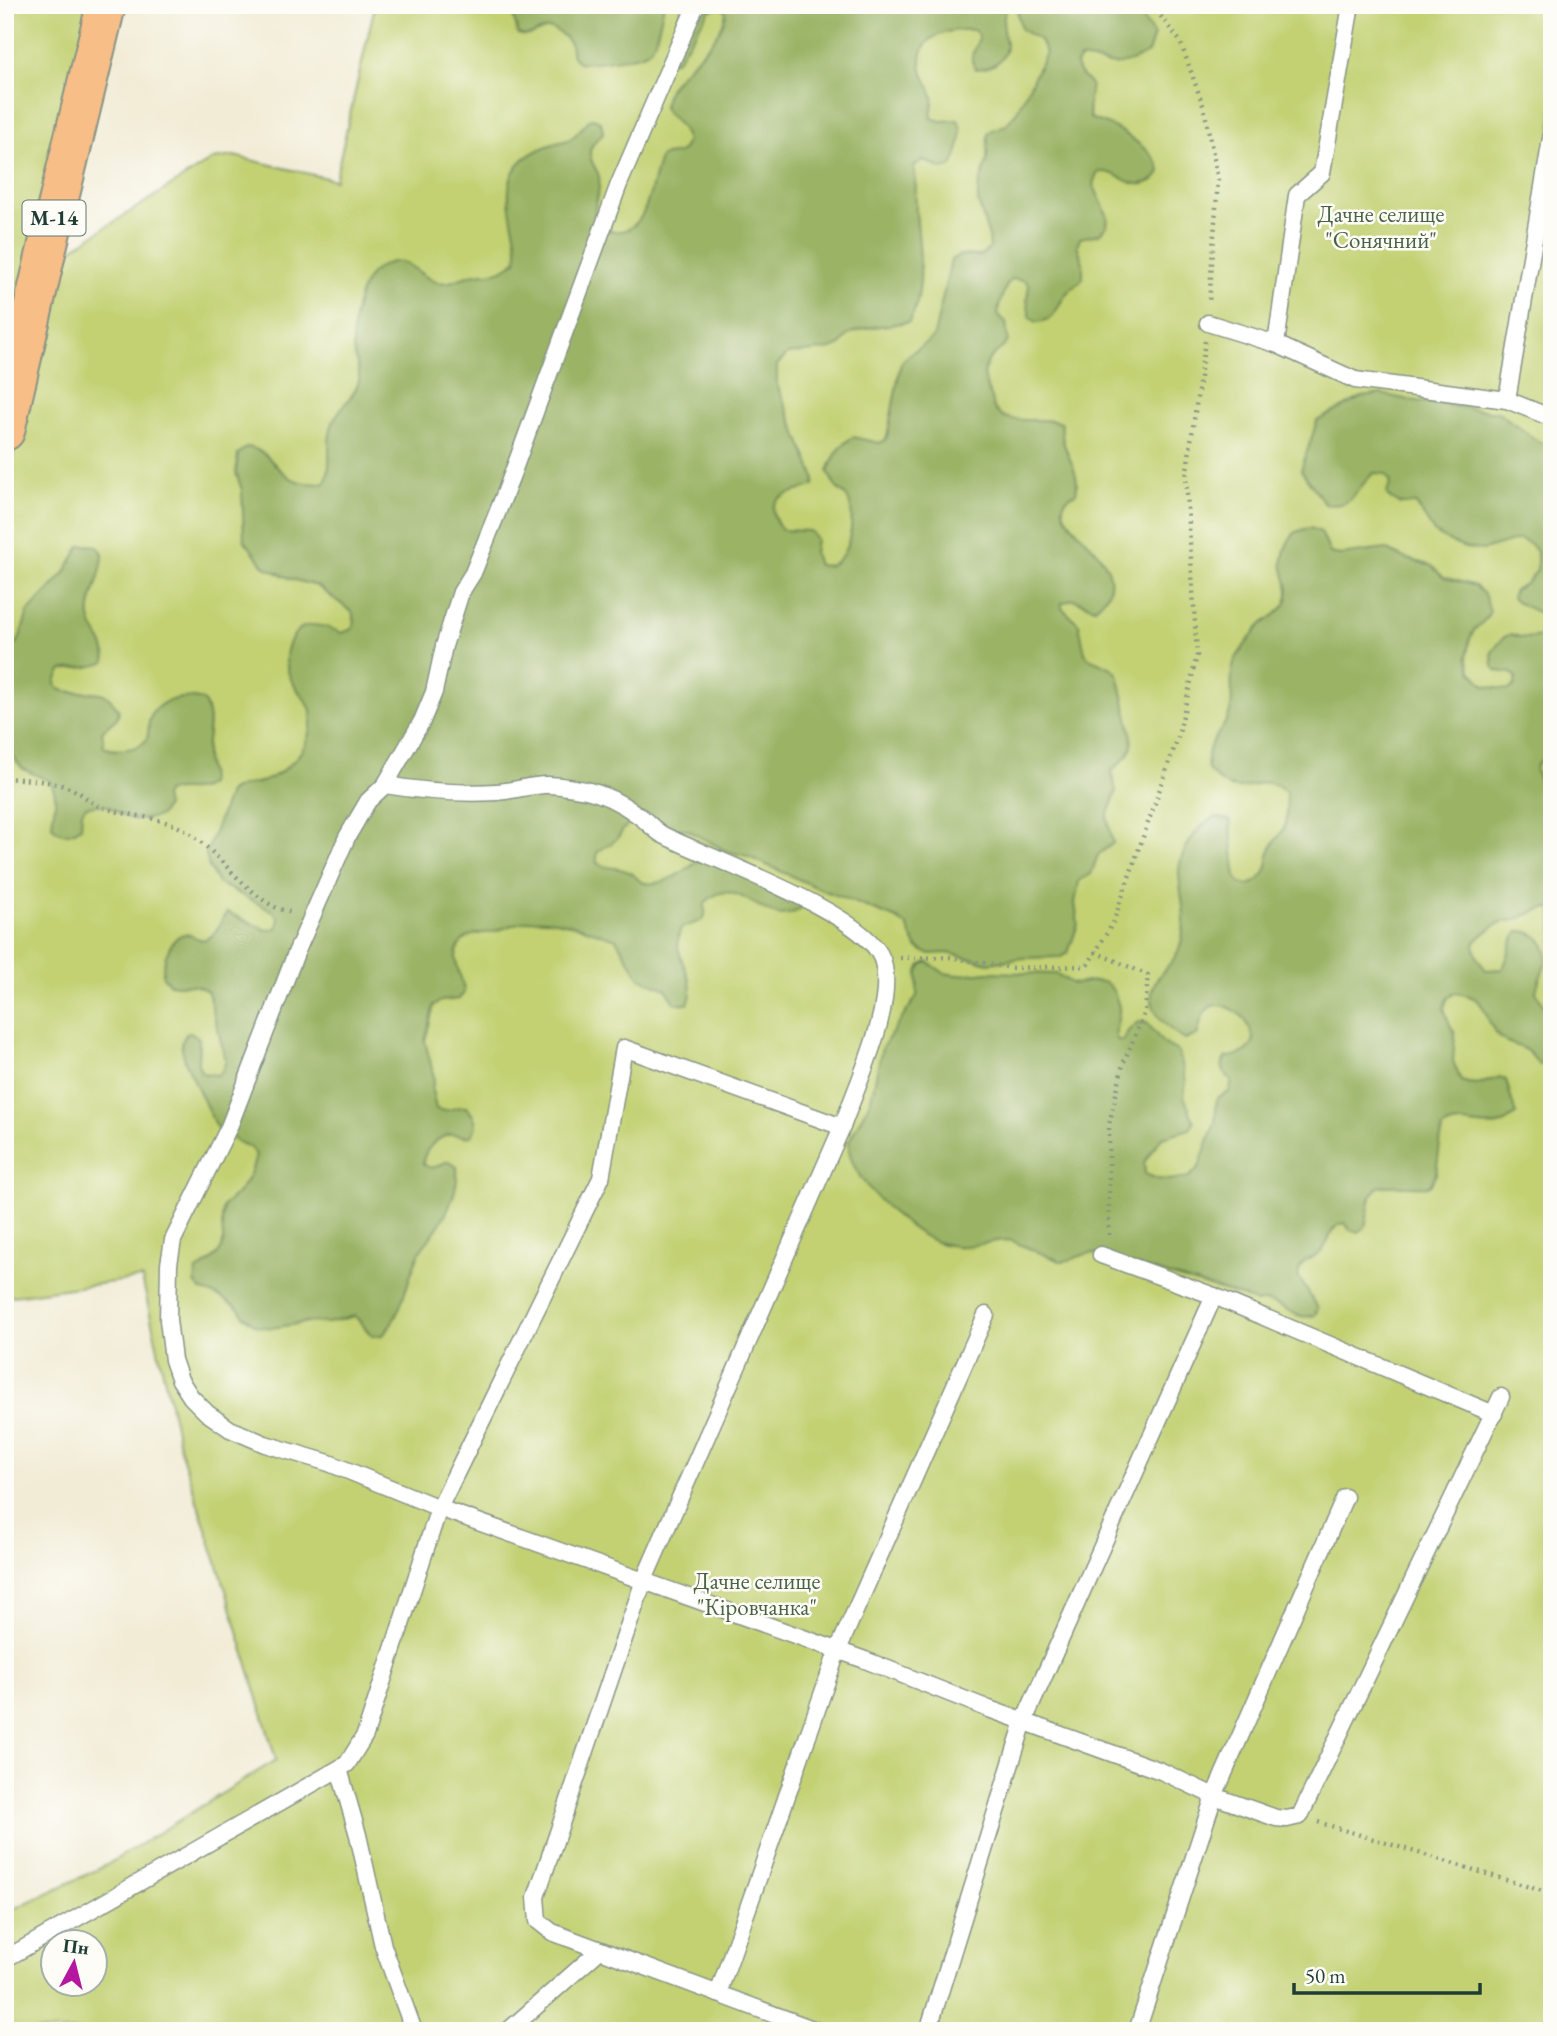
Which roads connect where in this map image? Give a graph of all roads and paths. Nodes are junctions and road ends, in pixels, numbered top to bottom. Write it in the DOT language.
graph roads {
  1 [pos="106,5"];
  2 [pos="695,5"];
  3 [pos="1152,5"];
  4 [pos="1351,5"];
  5 [pos="1552,134"];
  6 [pos="1208,323"];
  7 [pos="1276,344"];
  8 [pos="1507,400"];
  9 [pos="1552,418"];
  10 [pos="5,431"];
  11 [pos="5,778"];
  12 [pos="385,785"];
  13 [pos="311,918"];
  14 [pos="1095,952"];
  15 [pos="882,958"];
  16 [pos="842,1127"];
  17 [pos="1105,1257"];
  18 [pos="1214,1296"];
  19 [pos="986,1315"];
  20 [pos="1501,1397"];
  21 [pos="1494,1414"];
  22 [pos="1345,1497"];
  23 [pos="439,1508"];
  24 [pos="644,1580"];
  25 [pos="837,1651"];
  26 [pos="1024,1721"];
  27 [pos="339,1769"];
  28 [pos="1214,1796"];
  29 [pos="1300,1816"];
  30 [pos="1552,1894"];
  31 [pos="600,1950"];
  32 [pos="5,1959"];
  33 [pos="718,1994"];
  34 [pos="414,2031"];
  35 [pos="508,2031"];
  36 [pos="818,2031"];
  37 [pos="928,2031"];
  38 [pos="1137,2031"];
  1 -- 10 [label="highway, М-14"];
  2 -- 12 [label="lane"];
  3 -- 6 [label="path"];
  4 -- 7 [label="lane"];
  5 -- 8 [label="lane"];
  6 -- 7 [label="lane"];
  6 -- 14 [label="path"];
  7 -- 8 [label="lane"];
  8 -- 9 [label="lane"];
  11 -- 13 [label="path"];
  12 -- 13 [label="lane"];
  12 -- 15 [label="lane"];
  13 -- 23 [label="lane"];
  14 -- 15 [label="path"];
  14 -- 17 [label="path"];
  15 -- 16 [label="lane"];
  16 -- 23 [label="lane"];
  16 -- 24 [label="lane"];
  17 -- 18 [label="lane"];
  18 -- 21 [label="lane"];
  18 -- 26 [label="lane"];
  19 -- 25 [label="lane"];
  20 -- 21 [label="lane"];
  21 -- 29 [label="lane"];
  22 -- 28 [label="lane"];
  23 -- 24 [label="lane"];
  23 -- 27 [label="lane"];
  24 -- 25 [label="lane"];
  24 -- 31 [label="lane"];
  25 -- 26 [label="lane"];
  25 -- 33 [label="lane"];
  26 -- 28 [label="lane"];
  26 -- 37 [label="lane"];
  27 -- 32 [label="lane"];
  27 -- 34 [label="lane"];
  28 -- 29 [label="lane"];
  28 -- 38 [label="lane"];
  29 -- 30 [label="path"];
  31 -- 33 [label="lane"];
  31 -- 35 [label="lane"];
  33 -- 36 [label="lane"];
}
